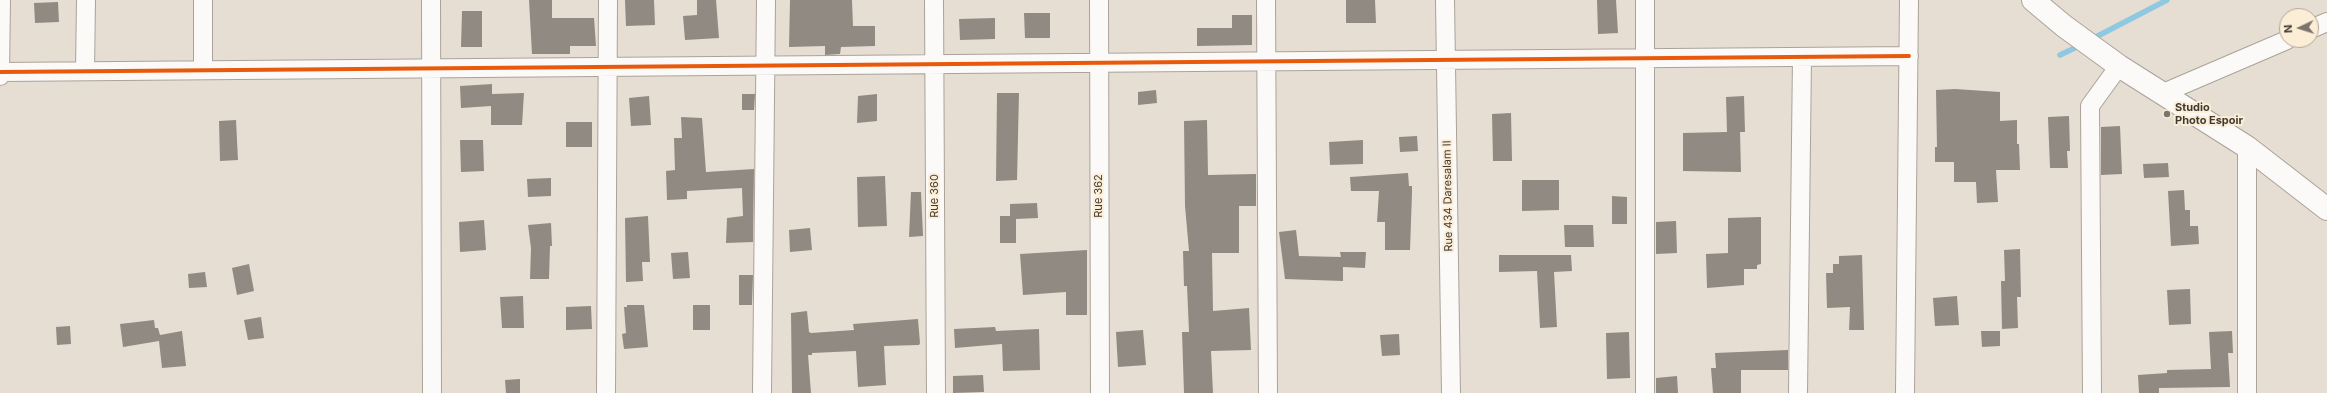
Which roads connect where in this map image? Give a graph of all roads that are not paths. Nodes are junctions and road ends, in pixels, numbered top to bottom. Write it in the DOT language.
graph roads {
  1 [pos="1,0"];
  2 [pos="86,0"];
  3 [pos="203,0"];
  4 [pos="432,0"];
  5 [pos="608,0"];
  6 [pos="766,0"];
  7 [pos="934,0"];
  8 [pos="1099,0"];
  9 [pos="1266,0"];
  10 [pos="1444,0"];
  11 [pos="1645,0"];
  12 [pos="1909,0"];
  13 [pos="2034,0"];
  14 [pos="2279,43"];
  15 [pos="1909,56"];
  16 [pos="1802,57"];
  17 [pos="1645,58"];
  18 [pos="1446,60"];
  19 [pos="1266,61"];
  20 [pos="1098,63"];
  21 [pos="934,64"];
  22 [pos="766,66"];
  23 [pos="2119,66"];
  24 [pos="608,67"];
  25 [pos="432,69"];
  26 [pos="203,70"];
  27 [pos="85,72"];
  28 [pos="0,73"];
  29 [pos="2161,94"];
  30 [pos="2248,147"];
  31 [pos="2327,209"];
  32 [pos="432,393"];
  33 [pos="606,393"];
  34 [pos="762,393"];
  35 [pos="936,393"];
  36 [pos="1100,393"];
  37 [pos="1268,393"];
  38 [pos="1450,393"];
  39 [pos="1645,393"];
  40 [pos="1798,393"];
  41 [pos="1905,393"];
  42 [pos="2092,393"];
  43 [pos="2248,393"];
  1 -- 28 [label="street"];
  2 -- 27 [label="street"];
  3 -- 26 [label="street"];
  4 -- 25 [label="street"];
  5 -- 24 [label="street"];
  6 -- 22 [label="street"];
  7 -- 21 [label="street, Rue 360"];
  8 -- 20 [label="street, Rue 362"];
  9 -- 19 [label="street"];
  10 -- 18 [label="street, Rue 434 Daresalam II"];
  11 -- 17 [label="street"];
  12 -- 15 [label="street"];
  13 -- 23 [label="main road"];
  14 -- 29 [label="street"];
  15 -- 16 [label="street"];
  15 -- 41 [label="street"];
  16 -- 17 [label="street"];
  16 -- 40 [label="street"];
  17 -- 18 [label="street"];
  17 -- 39 [label="street"];
  18 -- 19 [label="street"];
  18 -- 38 [label="street, Rue 434 Daresalam II"];
  19 -- 20 [label="street"];
  19 -- 37 [label="street"];
  20 -- 21 [label="street"];
  20 -- 36 [label="street, Rue 362"];
  21 -- 22 [label="street"];
  21 -- 35 [label="street, Rue 360"];
  22 -- 24 [label="street"];
  22 -- 34 [label="street"];
  23 -- 29 [label="main road"];
  23 -- 42 [label="street"];
  24 -- 25 [label="street"];
  24 -- 33 [label="street"];
  25 -- 26 [label="street"];
  25 -- 32 [label="street"];
  26 -- 27 [label="street"];
  27 -- 28 [label="street"];
  29 -- 30 [label="main road"];
  30 -- 31 [label="main road"];
  30 -- 43 [label="street"];
}
